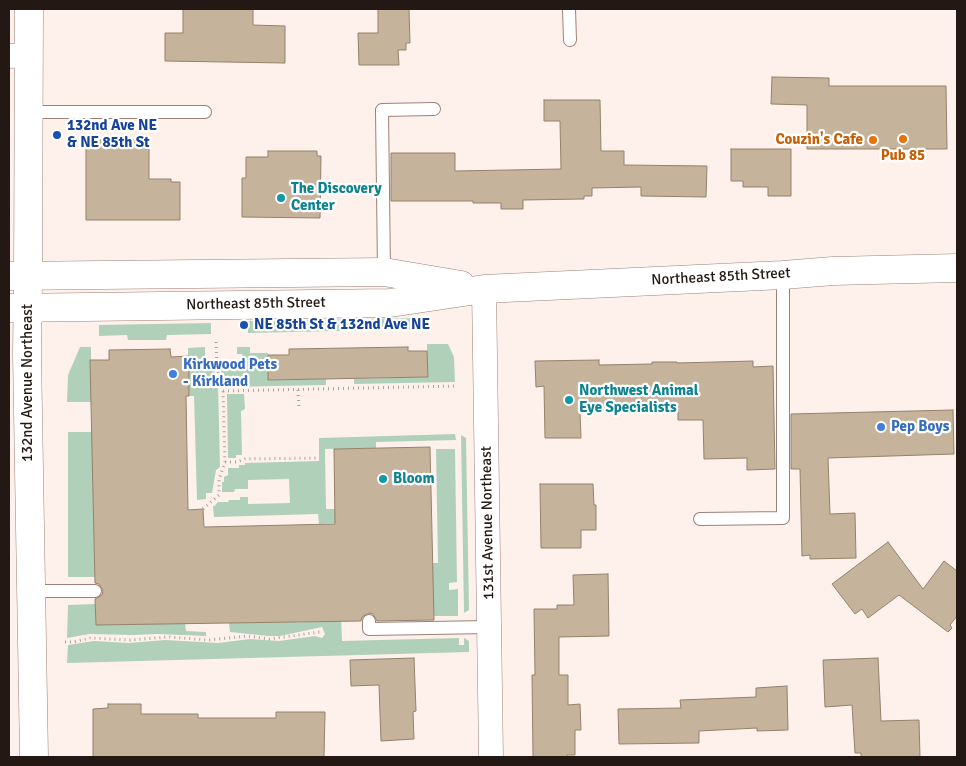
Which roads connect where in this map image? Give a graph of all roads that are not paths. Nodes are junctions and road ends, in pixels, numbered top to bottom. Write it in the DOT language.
graph roads {
  1 [pos="29,9"];
  2 [pos="569,9"];
  3 [pos="570,40"];
  4 [pos="19,56"];
  5 [pos="434,109"];
  6 [pos="29,112"];
  7 [pos="205,112"];
  8 [pos="957,268"];
  9 [pos="384,272"];
  10 [pos="782,275"];
  11 [pos="18,277"];
  12 [pos="484,289"];
  13 [pos="18,308"];
  14 [pos="700,519"];
  15 [pos="31,591"];
  16 [pos="95,591"];
  17 [pos="369,621"];
  18 [pos="489,627"];
  19 [pos="34,757"];
  20 [pos="491,757"];
  1 -- 4 [label="main road, 132nd Avenue Northeast"];
  2 -- 3 [label="lane"];
  4 -- 6 [label="main road, 132nd Avenue Northeast"];
  5 -- 9 [label="lane"];
  6 -- 7 [label="lane"];
  6 -- 11 [label="main road, 132nd Avenue Northeast"];
  8 -- 10 [label="main road, Northeast 85th Street"];
  9 -- 11 [label="main road, Northeast 85th Street"];
  9 -- 12 [label="main road, Northeast 85th Street"];
  10 -- 12 [label="main road, Northeast 85th Street"];
  10 -- 14 [label="lane"];
  11 -- 13 [label="main road, 132nd Avenue Northeast"];
  12 -- 13 [label="main road, Northeast 85th Street"];
  12 -- 18 [label="street, 131st Avenue Northeast"];
  13 -- 15 [label="main road, 132nd Avenue Northeast"];
  15 -- 16 [label="lane"];
  15 -- 19 [label="main road, 132nd Avenue Northeast"];
  17 -- 18 [label="lane"];
  18 -- 20 [label="street, 131st Avenue Northeast"];
}
